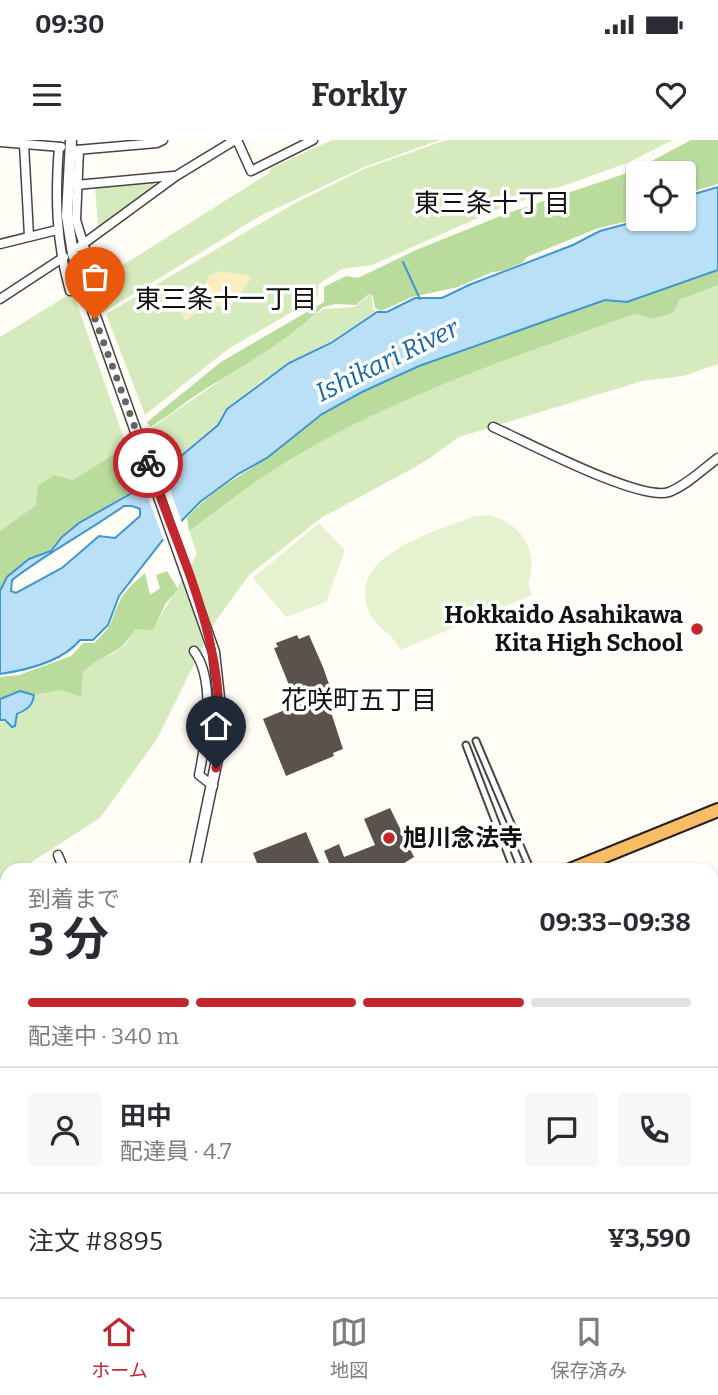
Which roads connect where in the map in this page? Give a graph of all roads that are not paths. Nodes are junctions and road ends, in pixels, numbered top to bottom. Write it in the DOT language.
graph roads {
  1 [pos="163,140"];
  2 [pos="236,140"];
  3 [pos="313,140"];
  4 [pos="0,142"];
  5 [pos="24,144"];
  6 [pos="59,147"];
  7 [pos="73,147"];
  8 [pos="176,176"];
  9 [pos="76,185"];
  10 [pos="57,230"];
  11 [pos="29,236"];
  12 [pos="0,244"];
  13 [pos="80,245"];
  14 [pos="63,258"];
  15 [pos="92,279"];
  16 [pos="73,290"];
  17 [pos="0,299"];
  18 [pos="493,427"];
  19 [pos="718,458"];
  20 [pos="194,651"];
  21 [pos="477,741"];
  22 [pos="466,746"];
  23 [pos="213,786"];
  24 [pos="718,810"];
  25 [pos="58,855"];
  26 [pos="61,863"];
  27 [pos="196,863"];
  28 [pos="511,863"];
  29 [pos="528,863"];
  30 [pos="587,863"];
  1 -- 7 [label="street"];
  2 -- 3 [label="street"];
  2 -- 8 [label="street"];
  4 -- 5 [label="street"];
  5 -- 6 [label="street"];
  5 -- 11 [label="street"];
  6 -- 7 [label="street"];
  6 -- 10 [label="street"];
  7 -- 9 [label="street"];
  7 -- 23 [label="street"];
  8 -- 9 [label="street"];
  8 -- 13 [label="street"];
  9 -- 13 [label="street"];
  10 -- 11 [label="street"];
  10 -- 14 [label="street"];
  11 -- 12 [label="street"];
  13 -- 15 [label="street"];
  14 -- 16 [label="street"];
  14 -- 17 [label="street"];
  18 -- 19 [label="street"];
  20 -- 23 [label="street"];
  21 -- 29 [label="street"];
  22 -- 28 [label="street"];
  23 -- 27 [label="street"];
  24 -- 30 [label="highway"];
  25 -- 26 [label="street"];
}
